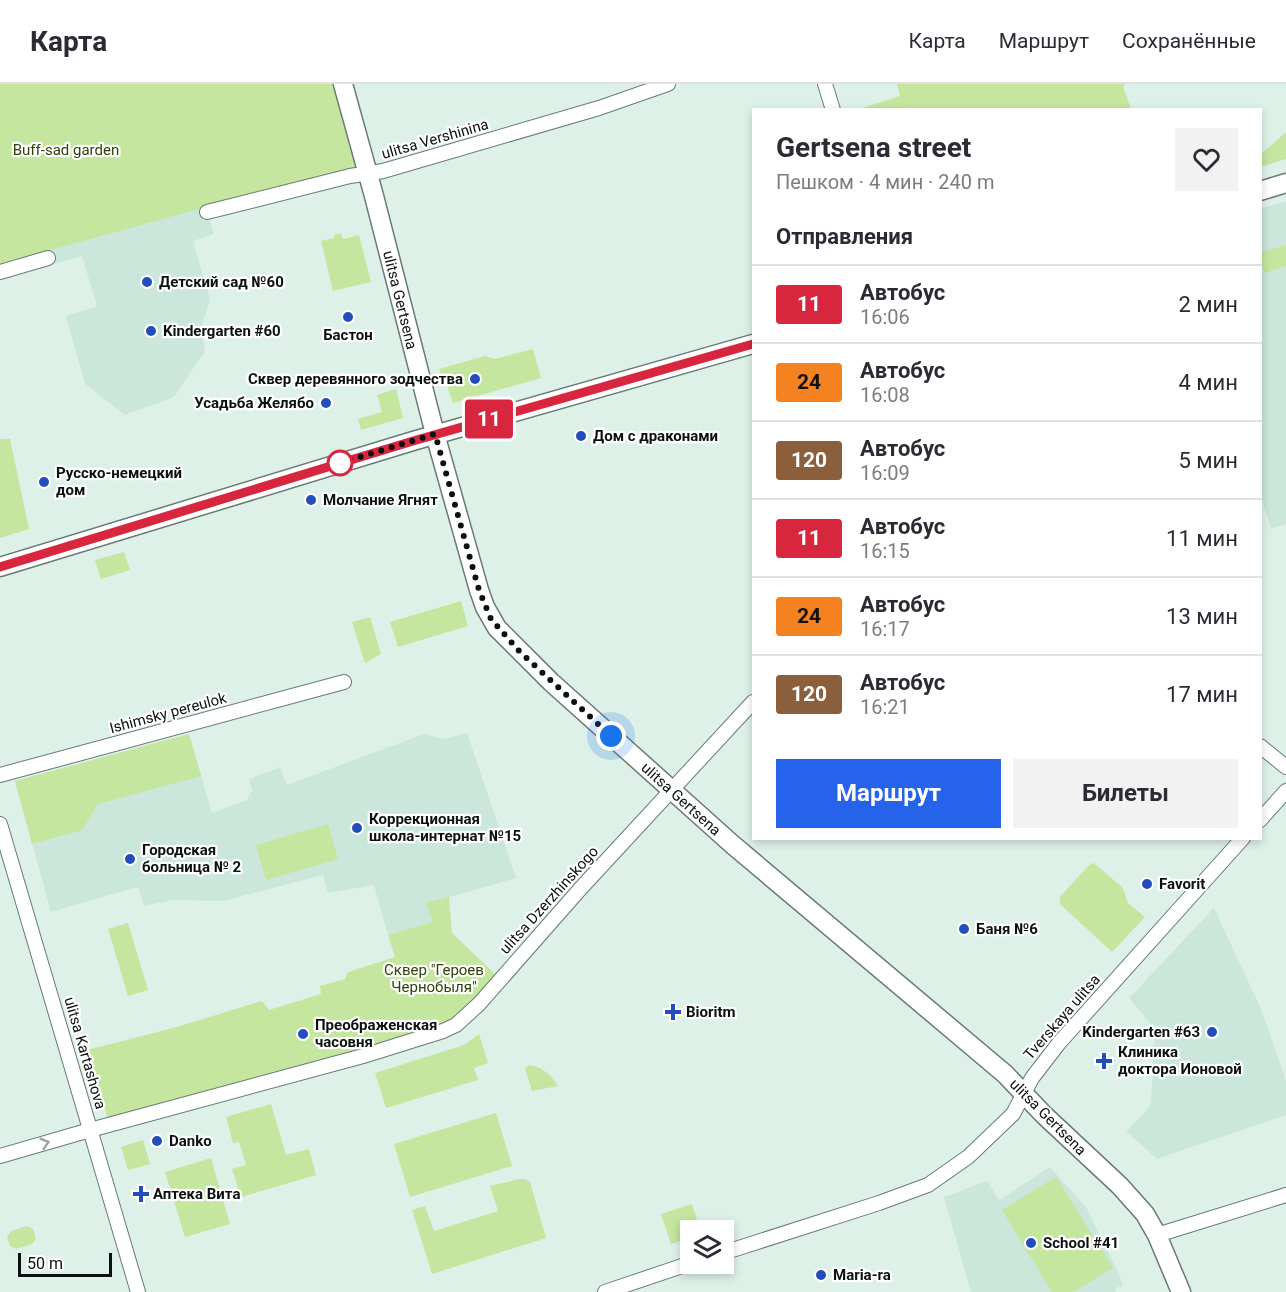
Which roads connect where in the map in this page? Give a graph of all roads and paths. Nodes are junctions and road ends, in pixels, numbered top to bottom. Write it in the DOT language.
graph roads {
  1 [pos="342,84"];
  2 [pos="668,84"];
  3 [pos="825,84"];
  4 [pos="832,108"];
  5 [pos="368,174"];
  6 [pos="1286,183"];
  7 [pos="1262,190"];
  8 [pos="207,212"];
  9 [pos="48,258"];
  10 [pos="0,272"];
  11 [pos="752,344"];
  12 [pos="435,434"];
  13 [pos="0,567"];
  14 [pos="344,682"];
  15 [pos="752,703"];
  16 [pos="1262,748"];
  17 [pos="1286,767"];
  18 [pos="0,775"];
  19 [pos="671,790"];
  20 [pos="1286,791"];
  21 [pos="1262,818"];
  22 [pos="0,824"];
  23 [pos="1241,840"];
  24 [pos="1023,1092"];
  25 [pos="90,1130"];
  26 [pos="0,1156"];
  27 [pos="1286,1196"];
  28 [pos="1156,1234"];
  29 [pos="734,1250"];
  30 [pos="680,1267"];
  31 [pos="138,1292"];
  32 [pos="605,1292"];
  33 [pos="1180,1292"];
  1 -- 5 [label="street, ulitsa Gertsena"];
  2 -- 5 [label="street, ulitsa Vershinina"];
  3 -- 4 [label="street"];
  5 -- 8 [label="street, ulitsa Vershinina"];
  5 -- 12 [label="street, ulitsa Gertsena"];
  6 -- 7 [label="street"];
  9 -- 10 [label="street"];
  11 -- 12 [label="street"];
  12 -- 13 [label="street"];
  12 -- 19 [label="street, ulitsa Gertsena"];
  14 -- 18 [label="street, Ishimsky pereulok"];
  15 -- 19 [label="street, ulitsa Dzerzhinskogo"];
  16 -- 17 [label="street"];
  19 -- 24 [label="street, ulitsa Gertsena"];
  19 -- 25 [label="street, ulitsa Dzerzhinskogo"];
  20 -- 21 [label="street"];
  22 -- 25 [label="street, ulitsa Kartashova"];
  23 -- 24 [label="street, Tverskaya ulitsa"];
  24 -- 28 [label="street, ulitsa Gertsena"];
  24 -- 29 [label="street, Tverskaya ulitsa"];
  26 -- 25 [label="street, ulitsa Dzerzhinskogo, one-way"];
  25 -- 31 [label="street, ulitsa Kartashova"];
  27 -- 28 [label="street"];
  28 -- 33 [label="street, ulitsa Gertsena"];
  30 -- 32 [label="street"];
}
